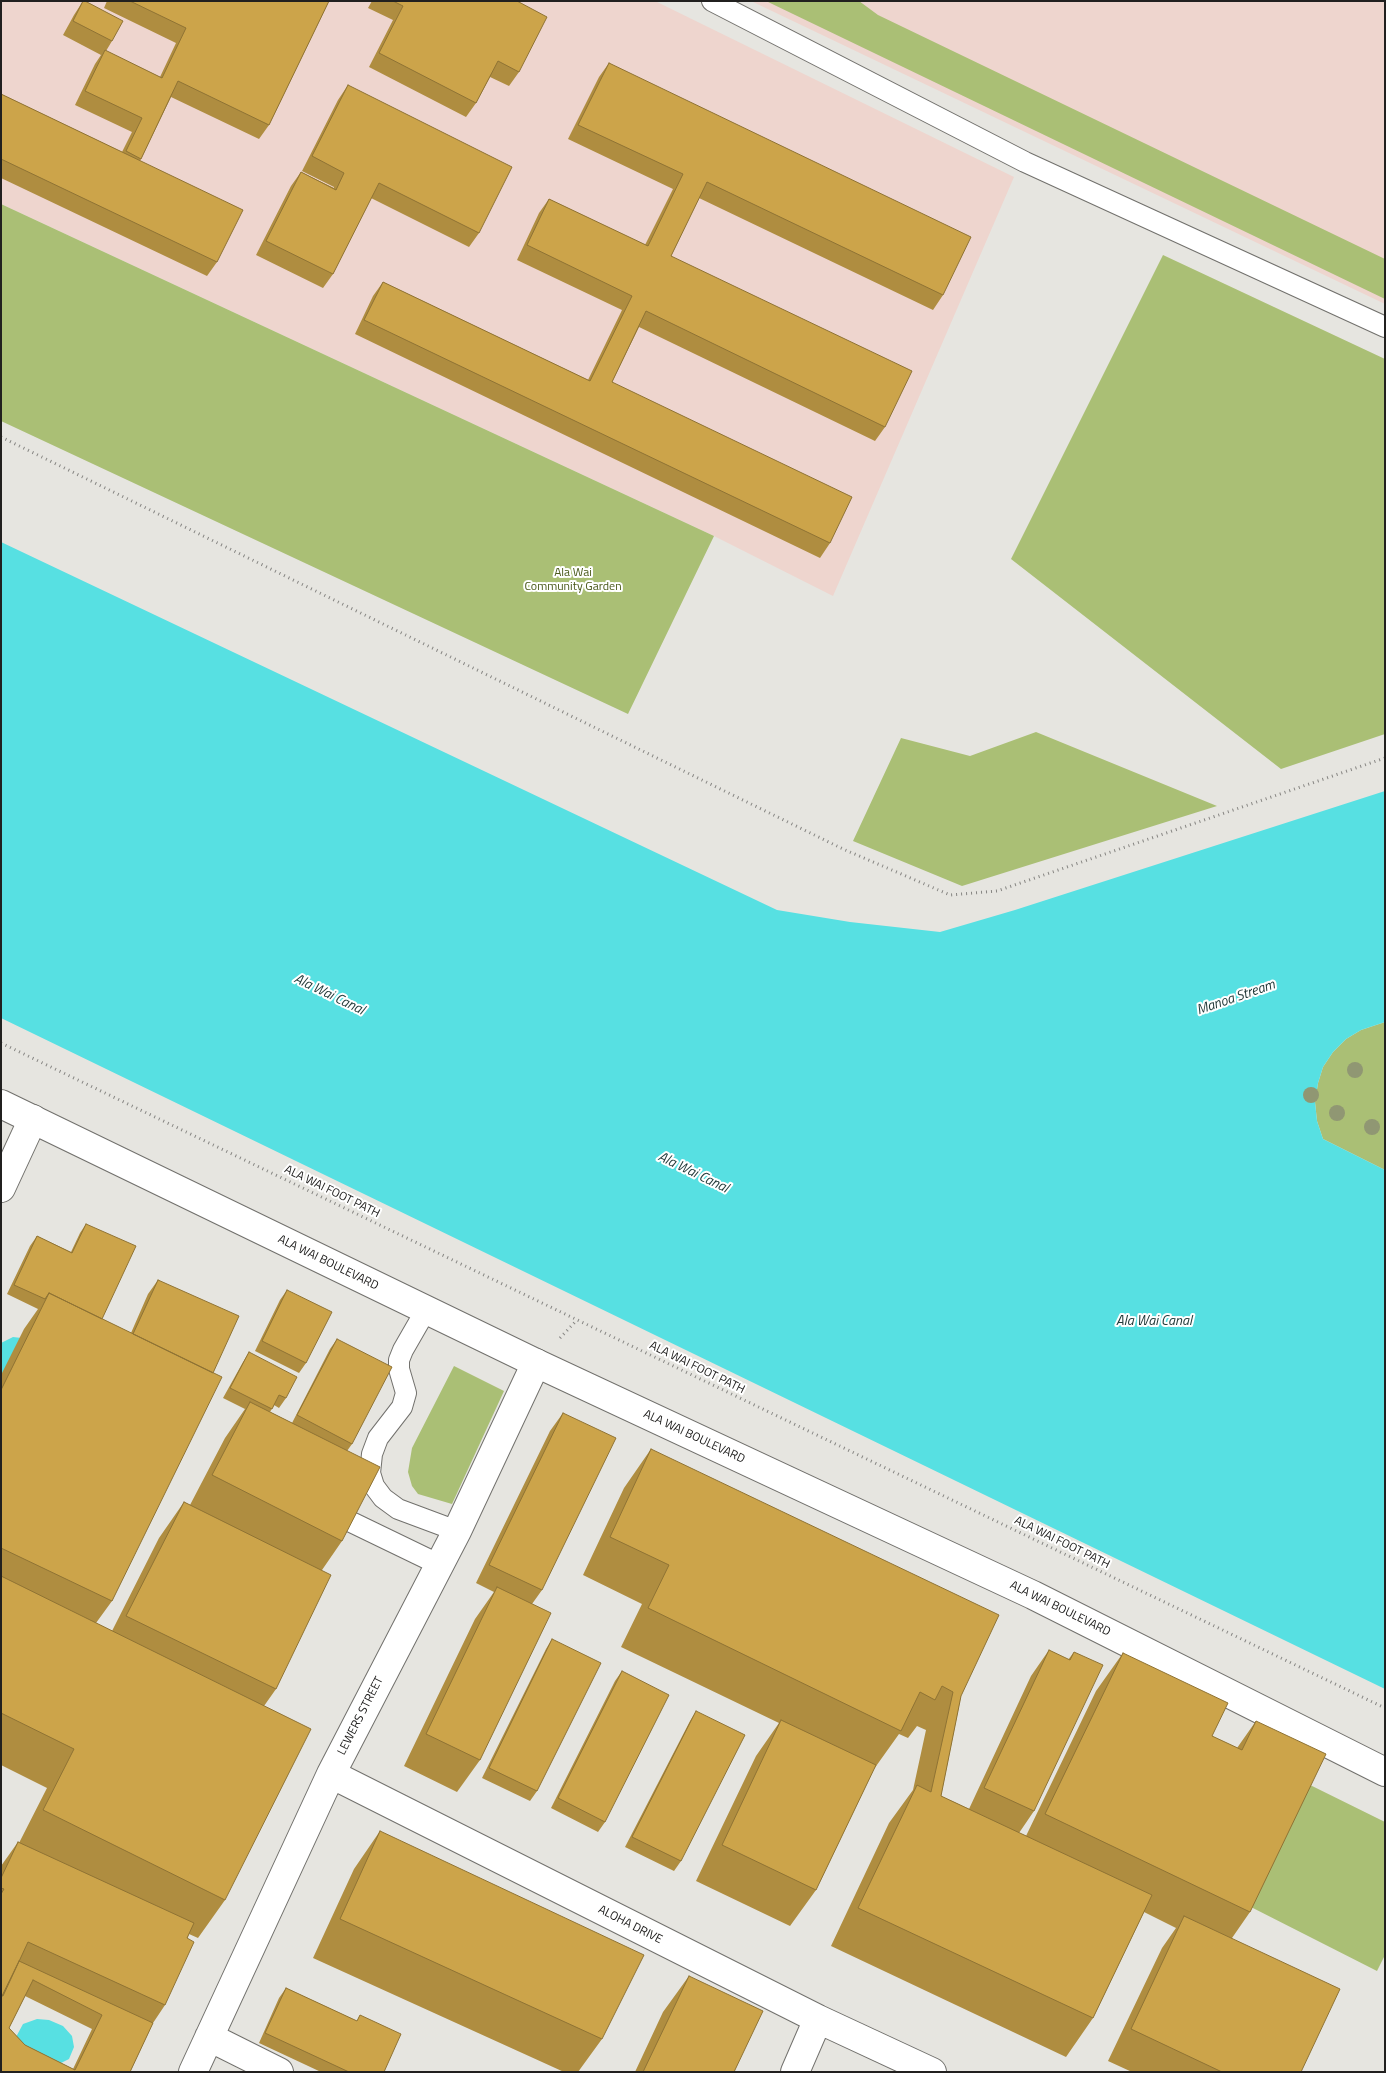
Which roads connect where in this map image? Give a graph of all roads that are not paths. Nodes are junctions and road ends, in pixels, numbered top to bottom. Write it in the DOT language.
graph roads {
  1 [pos="712,1"];
  2 [pos="1385,327"];
  3 [pos="1,1104"];
  4 [pos="33,1120"];
  5 [pos="1,1188"];
  6 [pos="426,1310"];
  7 [pos="536,1364"];
  8 [pos="346,1520"];
  9 [pos="457,1531"];
  10 [pos="438,1564"];
  11 [pos="1385,1772"];
  12 [pos="331,1774"];
  13 [pos="818,2019"];
  14 [pos="209,2037"];
  15 [pos="193,2072"];
  16 [pos="278,2072"];
  17 [pos="795,2072"];
  18 [pos="932,2072"];
  1 -- 2 [label="lane"];
  3 -- 4 [label="street, ALA WAI BOULEVARD"];
  4 -- 5 [label="street"];
  4 -- 6 [label="street, ALA WAI BOULEVARD"];
  6 -- 7 [label="street, ALA WAI BOULEVARD"];
  6 -- 9 [label="lane"];
  7 -- 9 [label="street, LEWERS STREET"];
  7 -- 11 [label="street, ALA WAI BOULEVARD"];
  8 -- 10 [label="lane"];
  9 -- 10 [label="street, LEWERS STREET"];
  10 -- 12 [label="street, LEWERS STREET"];
  12 -- 13 [label="street, ALOHA DRIVE"];
  12 -- 14 [label="street, LEWERS STREET"];
  13 -- 17 [label="street"];
  13 -- 18 [label="street, ALOHA DRIVE"];
  14 -- 15 [label="street, LEWERS STREET"];
  14 -- 16 [label="street"];
}
